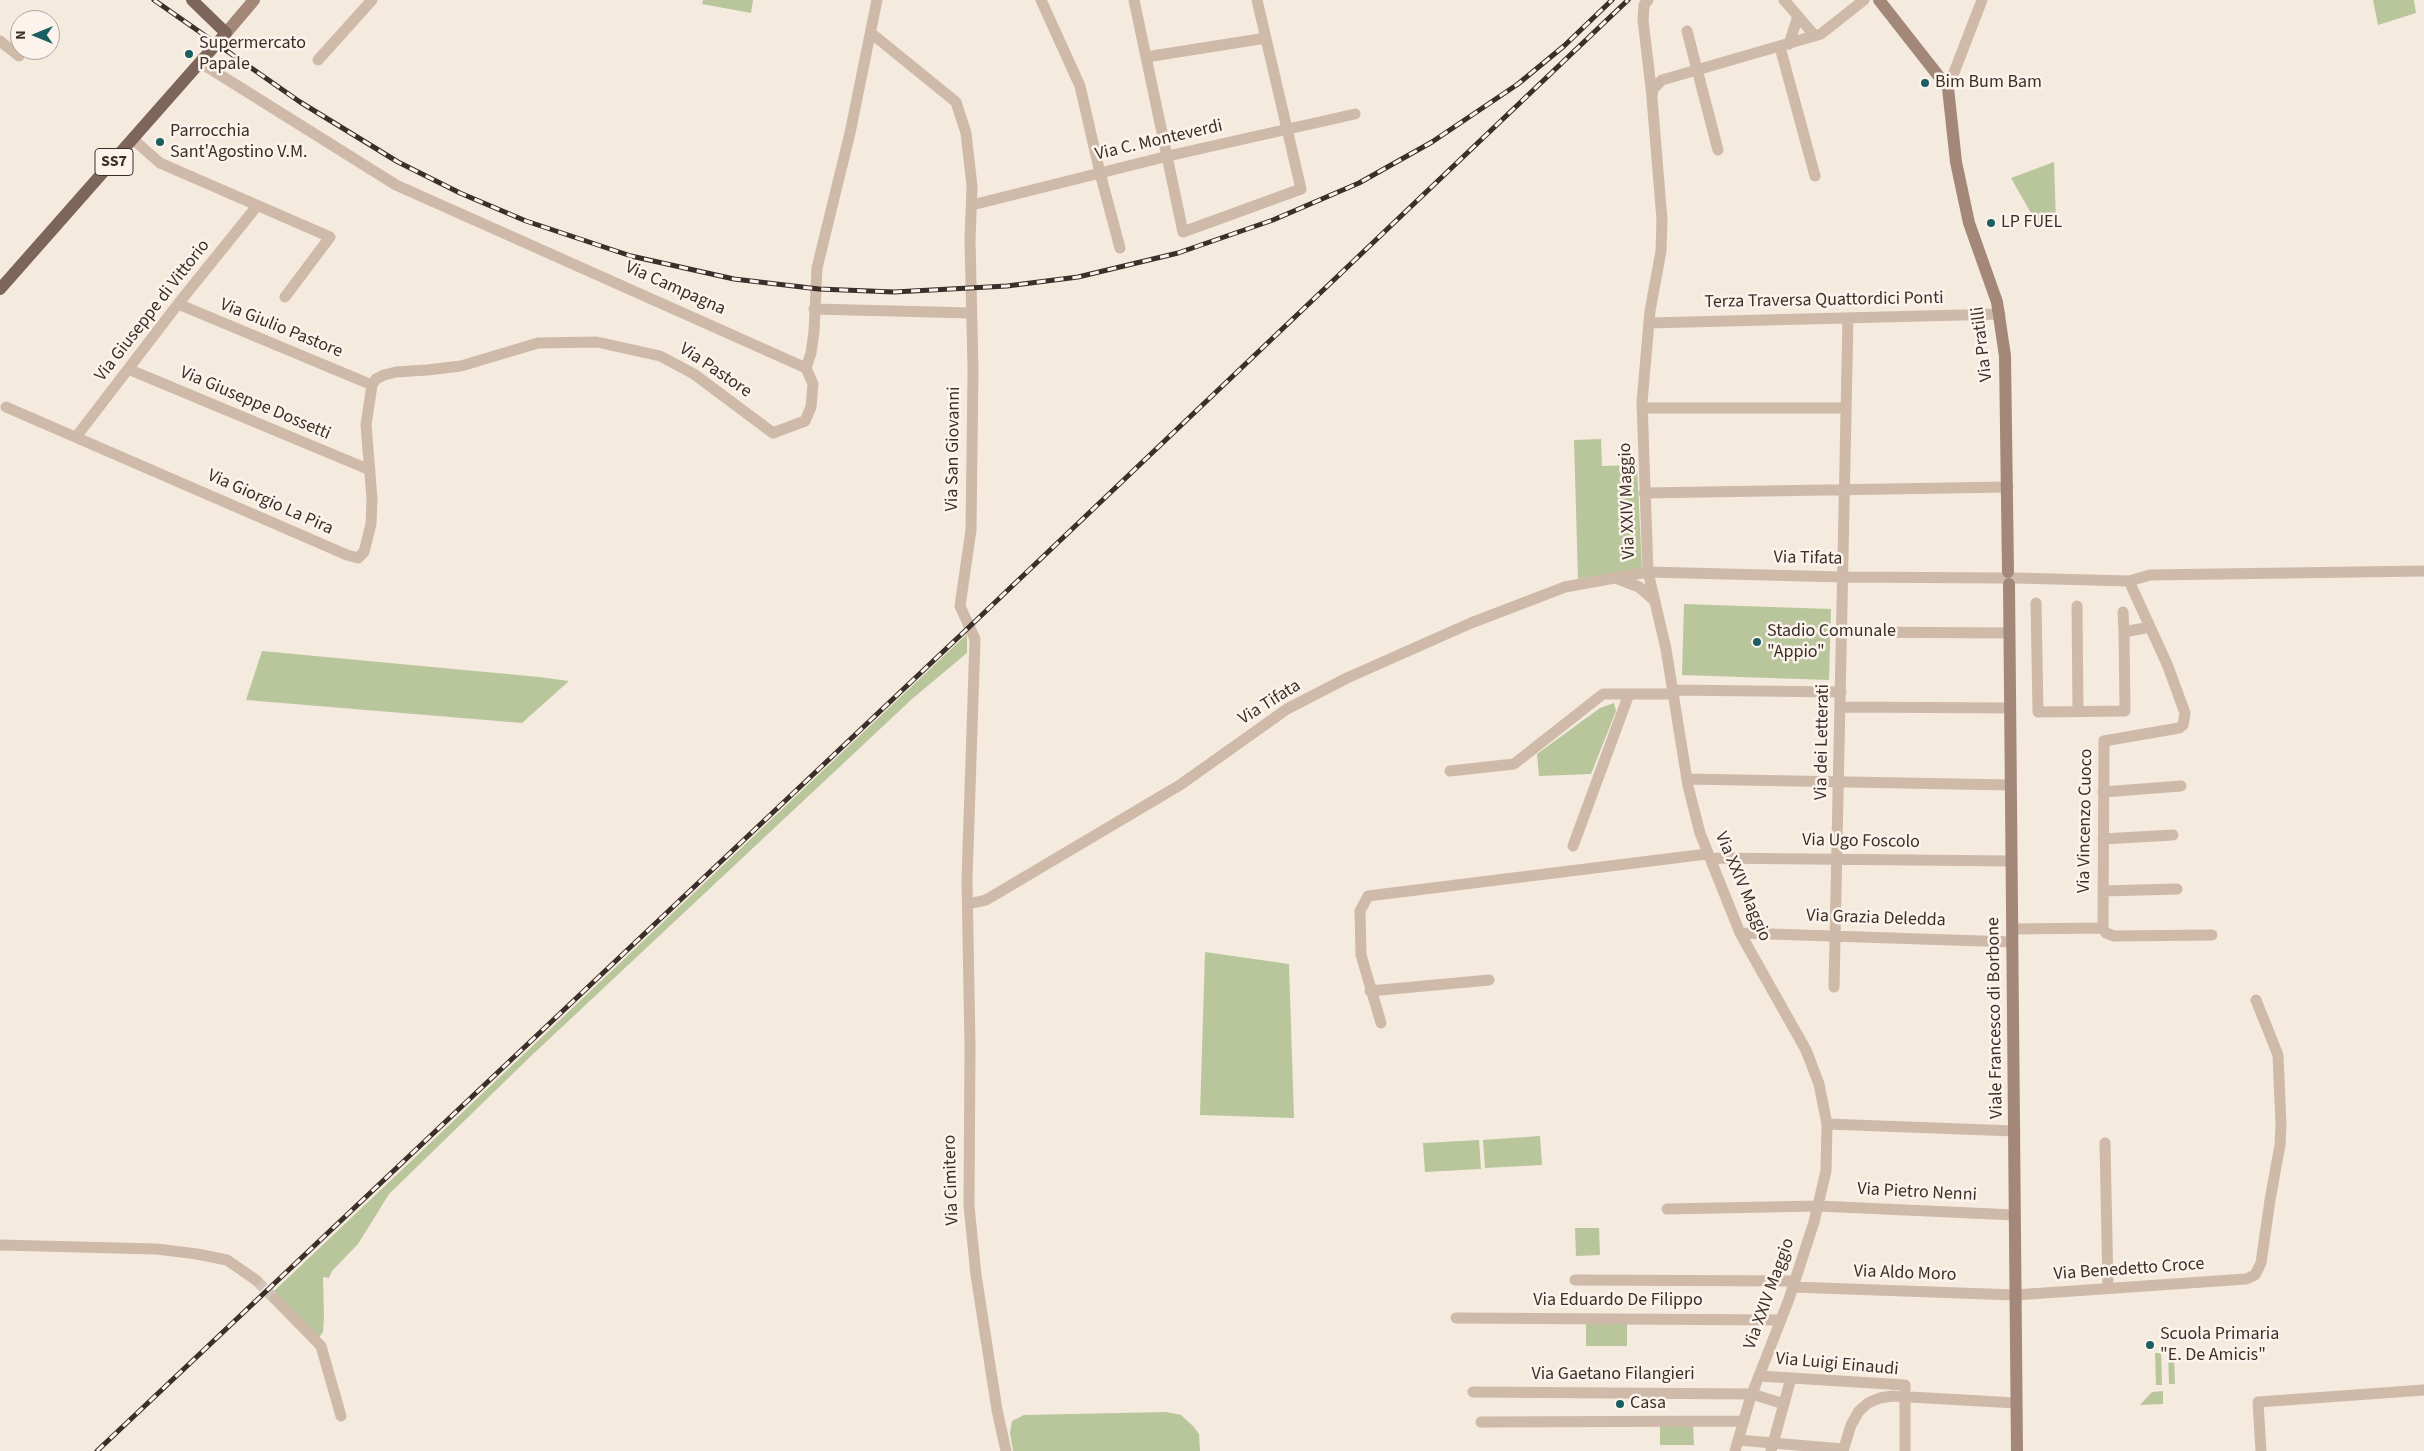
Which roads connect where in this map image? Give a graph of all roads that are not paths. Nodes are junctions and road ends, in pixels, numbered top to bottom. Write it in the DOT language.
graph roads {
  1 [pos="192,0"];
  2 [pos="254,0"];
  3 [pos="372,0"];
  4 [pos="877,0"];
  5 [pos="1041,0"];
  6 [pos="1134,0"];
  7 [pos="1257,0"];
  8 [pos="1648,0"];
  9 [pos="1784,0"];
  10 [pos="1864,0"];
  11 [pos="1879,0"];
  12 [pos="1982,0"];
  13 [pos="1798,16"];
  14 [pos="1687,31"];
  15 [pos="226,33"];
  16 [pos="871,34"];
  17 [pos="1815,36"];
  18 [pos="1266,38"];
  19 [pos="0,41"];
  20 [pos="1784,46"];
  21 [pos="10,49"];
  22 [pos="1146,57"];
  23 [pos="318,60"];
  24 [pos="201,63"];
  25 [pos="1696,69"];
  26 [pos="1948,88"];
  27 [pos="1652,98"];
  28 [pos="1355,114"];
  29 [pos="1289,129"];
  30 [pos="134,140"];
  31 [pos="1718,150"];
  32 [pos="1168,156"];
  33 [pos="1100,173"];
  34 [pos="1815,176"];
  35 [pos="972,205"];
  36 [pos="257,206"];
  37 [pos="1120,248"];
  38 [pos="0,289"];
  39 [pos="285,297"];
  40 [pos="178,304"];
  41 [pos="814,310"];
  42 [pos="971,313"];
  43 [pos="2000,314"];
  44 [pos="1848,318"];
  45 [pos="1649,323"];
  46 [pos="806,368"];
  47 [pos="128,369"];
  48 [pos="372,385"];
  49 [pos="6,406"];
  50 [pos="1642,408"];
  51 [pos="1846,408"];
  52 [pos="76,437"];
  53 [pos="370,470"];
  54 [pos="2008,487"];
  55 [pos="1845,489"];
  56 [pos="1644,493"];
  57 [pos="1648,572"];
  58 [pos="2424,572"];
  59 [pos="1614,578"];
  60 [pos="1843,578"];
  61 [pos="2009,578"];
  62 [pos="2129,581"];
  63 [pos="1656,602"];
  64 [pos="2036,603"];
  65 [pos="2077,606"];
  66 [pos="2123,612"];
  67 [pos="2150,627"];
  68 [pos="1842,632"];
  69 [pos="2124,632"];
  70 [pos="2009,633"];
  71 [pos="1673,692"];
  72 [pos="1841,692"];
  73 [pos="1629,694"];
  74 [pos="1841,707"];
  75 [pos="2010,708"];
  76 [pos="2078,711"];
  77 [pos="1450,771"];
  78 [pos="1687,779"];
  79 [pos="1839,782"];
  80 [pos="2010,785"];
  81 [pos="2181,786"];
  82 [pos="2104,792"];
  83 [pos="2173,835"];
  84 [pos="2103,840"];
  85 [pos="1574,846"];
  86 [pos="1708,856"];
  87 [pos="1838,859"];
  88 [pos="2011,861"];
  89 [pos="2177,889"];
  90 [pos="2103,891"];
  91 [pos="968,904"];
  92 [pos="2103,928"];
  93 [pos="1740,933"];
  94 [pos="1836,934"];
  95 [pos="2012,935"];
  96 [pos="2212,935"];
  97 [pos="1489,980"];
  98 [pos="1834,987"];
  99 [pos="1370,991"];
  100 [pos="2256,1000"];
  101 [pos="1381,1023"];
  102 [pos="1827,1124"];
  103 [pos="2014,1131"];
  104 [pos="2105,1143"];
  105 [pos="1818,1206"];
  106 [pos="1667,1209"];
  107 [pos="2015,1215"];
  108 [pos="0,1245"];
  109 [pos="256,1280"];
  110 [pos="1575,1280"];
  111 [pos="1794,1284"];
  112 [pos="2108,1288"];
  113 [pos="2015,1295"];
  114 [pos="275,1299"];
  115 [pos="1456,1318"];
  116 [pos="1780,1320"];
  117 [pos="1759,1376"];
  118 [pos="1791,1378"];
  119 [pos="2424,1390"];
  120 [pos="1473,1392"];
  121 [pos="1752,1394"];
  122 [pos="1905,1397"];
  123 [pos="2016,1403"];
  124 [pos="1784,1404"];
  125 [pos="341,1416"];
  126 [pos="1744,1421"];
  127 [pos="1481,1422"];
  128 [pos="1737,1445"];
  129 [pos="1772,1447"];
  130 [pos="1843,1450"];
  131 [pos="1006,1451"];
  132 [pos="1905,1451"];
  133 [pos="2017,1451"];
  134 [pos="2261,1451"];
  1 -- 15 [label="main road"];
  2 -- 15 [label="street, SS7"];
  3 -- 23 [label="street"];
  4 -- 16 [label="street"];
  5 -- 33 [label="street"];
  6 -- 22 [label="street"];
  7 -- 18 [label="street"];
  8 -- 27 [label="street"];
  9 -- 13 [label="street"];
  10 -- 17 [label="street"];
  11 -- 26 [label="street"];
  12 -- 26 [label="street"];
  13 -- 17 [label="street"];
  13 -- 20 [label="street"];
  14 -- 25 [label="street"];
  15 -- 24 [label="main road, SS7"];
  16 -- 35 [label="street, Via San Giovanni"];
  16 -- 41 [label="street"];
  17 -- 20 [label="street"];
  18 -- 22 [label="street"];
  18 -- 29 [label="street"];
  19 -- 21 [label="street"];
  20 -- 25 [label="street"];
  20 -- 34 [label="street"];
  22 -- 32 [label="street"];
  24 -- 30 [label="main road, SS7"];
  24 -- 46 [label="street, Via Campagna"];
  25 -- 27 [label="street"];
  25 -- 31 [label="street"];
  26 -- 43 [label="street, Via Pratilli"];
  27 -- 45 [label="street, Via XXIV Maggio"];
  28 -- 29 [label="street, Via C. Monteverdi"];
  29 -- 32 [label="street, Via C. Monteverdi"];
  29 -- 32 [label="street"];
  30 -- 36 [label="street"];
  30 -- 38 [label="main road, SS7"];
  32 -- 33 [label="street, Via C. Monteverdi"];
  33 -- 35 [label="street, Via C. Monteverdi"];
  33 -- 37 [label="street"];
  35 -- 42 [label="street, Via San Giovanni"];
  36 -- 39 [label="street"];
  36 -- 40 [label="street, Via Giuseppe di Vittorio"];
  40 -- 47 [label="street, Via Giuseppe di Vittorio"];
  40 -- 48 [label="street, Via Giulio Pastore"];
  41 -- 42 [label="street"];
  41 -- 46 [label="street"];
  42 -- 91 [label="street, Via San Giovanni"];
  43 -- 44 [label="street, Terza Traversa Quattordici Ponti"];
  43 -- 54 [label="street, Via Pratilli"];
  44 -- 45 [label="street, Terza Traversa Quattordici Ponti"];
  44 -- 51 [label="street, Via dei Letterati"];
  45 -- 50 [label="street, Via XXIV Maggio"];
  46 -- 48 [label="street, Via Pastore"];
  47 -- 52 [label="street, Via Giuseppe di Vittorio"];
  47 -- 53 [label="street, Via Giuseppe Dossetti"];
  48 -- 53 [label="street, Via Giorgio La Pira"];
  49 -- 52 [label="street, Via Giorgio La Pira"];
  50 -- 51 [label="street"];
  50 -- 56 [label="street, Via XXIV Maggio"];
  51 -- 55 [label="street, Via dei Letterati"];
  52 -- 53 [label="street, Via Giorgio La Pira"];
  54 -- 55 [label="street"];
  54 -- 61 [label="street, Via Pratilli"];
  55 -- 56 [label="street"];
  55 -- 60 [label="street, Via dei Letterati"];
  56 -- 57 [label="street, Via XXIV Maggio"];
  57 -- 59 [label="street, Via Tifata"];
  57 -- 60 [label="street, Via Tifata"];
  57 -- 63 [label="street, Via XXIV Maggio"];
  58 -- 62 [label="street, Via Tifata"];
  59 -- 63 [label="street"];
  59 -- 91 [label="street, Via Tifata"];
  60 -- 61 [label="street, Via Tifata"];
  60 -- 68 [label="street, Via dei Letterati"];
  61 -- 62 [label="street, Via Tifata"];
  61 -- 70 [label="street, Viale Francesco di Borbone"];
  62 -- 67 [label="street, Via Vincenzo Cuoco"];
  63 -- 71 [label="street, Via XXIV Maggio"];
  64 -- 76 [label="street"];
  65 -- 76 [label="street"];
  66 -- 69 [label="street"];
  67 -- 69 [label="street"];
  67 -- 82 [label="street, Via Vincenzo Cuoco"];
  68 -- 70 [label="street"];
  68 -- 72 [label="street, Via dei Letterati"];
  69 -- 76 [label="street"];
  70 -- 75 [label="street, Viale Francesco di Borbone"];
  71 -- 72 [label="street"];
  71 -- 73 [label="street"];
  71 -- 78 [label="street, Via XXIV Maggio"];
  72 -- 74 [label="street, Via dei Letterati"];
  73 -- 77 [label="street"];
  73 -- 85 [label="street"];
  74 -- 75 [label="street"];
  74 -- 79 [label="street, Via dei Letterati"];
  75 -- 80 [label="street, Viale Francesco di Borbone"];
  78 -- 79 [label="street"];
  78 -- 86 [label="street, Via XXIV Maggio"];
  79 -- 80 [label="street"];
  79 -- 87 [label="street, Via dei Letterati"];
  80 -- 88 [label="street, Viale Francesco di Borbone"];
  81 -- 82 [label="street"];
  82 -- 84 [label="street, Via Vincenzo Cuoco"];
  83 -- 84 [label="street"];
  84 -- 90 [label="street, Via Vincenzo Cuoco"];
  86 -- 87 [label="street, Via Ugo Foscolo"];
  86 -- 93 [label="street, Via XXIV Maggio"];
  86 -- 99 [label="street, Via Ugo Foscolo"];
  87 -- 88 [label="street, Via Ugo Foscolo"];
  87 -- 94 [label="street, Via dei Letterati"];
  88 -- 95 [label="street, Viale Francesco di Borbone"];
  89 -- 90 [label="street"];
  90 -- 92 [label="street, Via Vincenzo Cuoco"];
  91 -- 131 [label="street, Via Cimitero"];
  92 -- 95 [label="street"];
  92 -- 96 [label="street"];
  93 -- 94 [label="street, Via Grazia Deledda"];
  93 -- 102 [label="street, Via XXIV Maggio"];
  94 -- 95 [label="street, Via Grazia Deledda"];
  94 -- 98 [label="street, Via dei Letterati"];
  95 -- 103 [label="street, Viale Francesco di Borbone"];
  97 -- 99 [label="street"];
  99 -- 101 [label="street"];
  100 -- 112 [label="street, Via Benedetto Croce"];
  102 -- 103 [label="street"];
  102 -- 105 [label="street, Via XXIV Maggio"];
  103 -- 107 [label="street, Viale Francesco di Borbone"];
  104 -- 112 [label="street"];
  105 -- 106 [label="street, Via Pietro Nenni"];
  105 -- 107 [label="street, Via Pietro Nenni"];
  105 -- 111 [label="street, Via XXIV Maggio"];
  107 -- 113 [label="street, Viale Francesco di Borbone"];
  108 -- 109 [label="street"];
  110 -- 111 [label="street, Via Aldo Moro"];
  111 -- 113 [label="street, Via Aldo Moro"];
  111 -- 116 [label="street, Via XXIV Maggio"];
  112 -- 113 [label="street, Via Benedetto Croce"];
  113 -- 123 [label="street, Viale Francesco di Borbone"];
  114 -- 125 [label="street"];
  115 -- 116 [label="street, Via Eduardo De Filippo"];
  116 -- 117 [label="street, Via XXIV Maggio"];
  117 -- 118 [label="street, Via Luigi Einaudi"];
  117 -- 121 [label="street, Via XXIV Maggio"];
  118 -- 122 [label="street, Via Luigi Einaudi"];
  118 -- 124 [label="street"];
  119 -- 134 [label="street"];
  120 -- 121 [label="street, Via Gaetano Filangieri"];
  121 -- 124 [label="street, Via Gaetano Filangieri"];
  121 -- 126 [label="street, Via XXIV Maggio"];
  122 -- 123 [label="street"];
  122 -- 130 [label="street"];
  122 -- 132 [label="street"];
  123 -- 133 [label="street, Viale Francesco di Borbone"];
  124 -- 129 [label="street"];
  126 -- 127 [label="street"];
  126 -- 128 [label="street, Via XXIV Maggio"];
  128 -- 129 [label="street"];
  129 -- 130 [label="street"];
}
